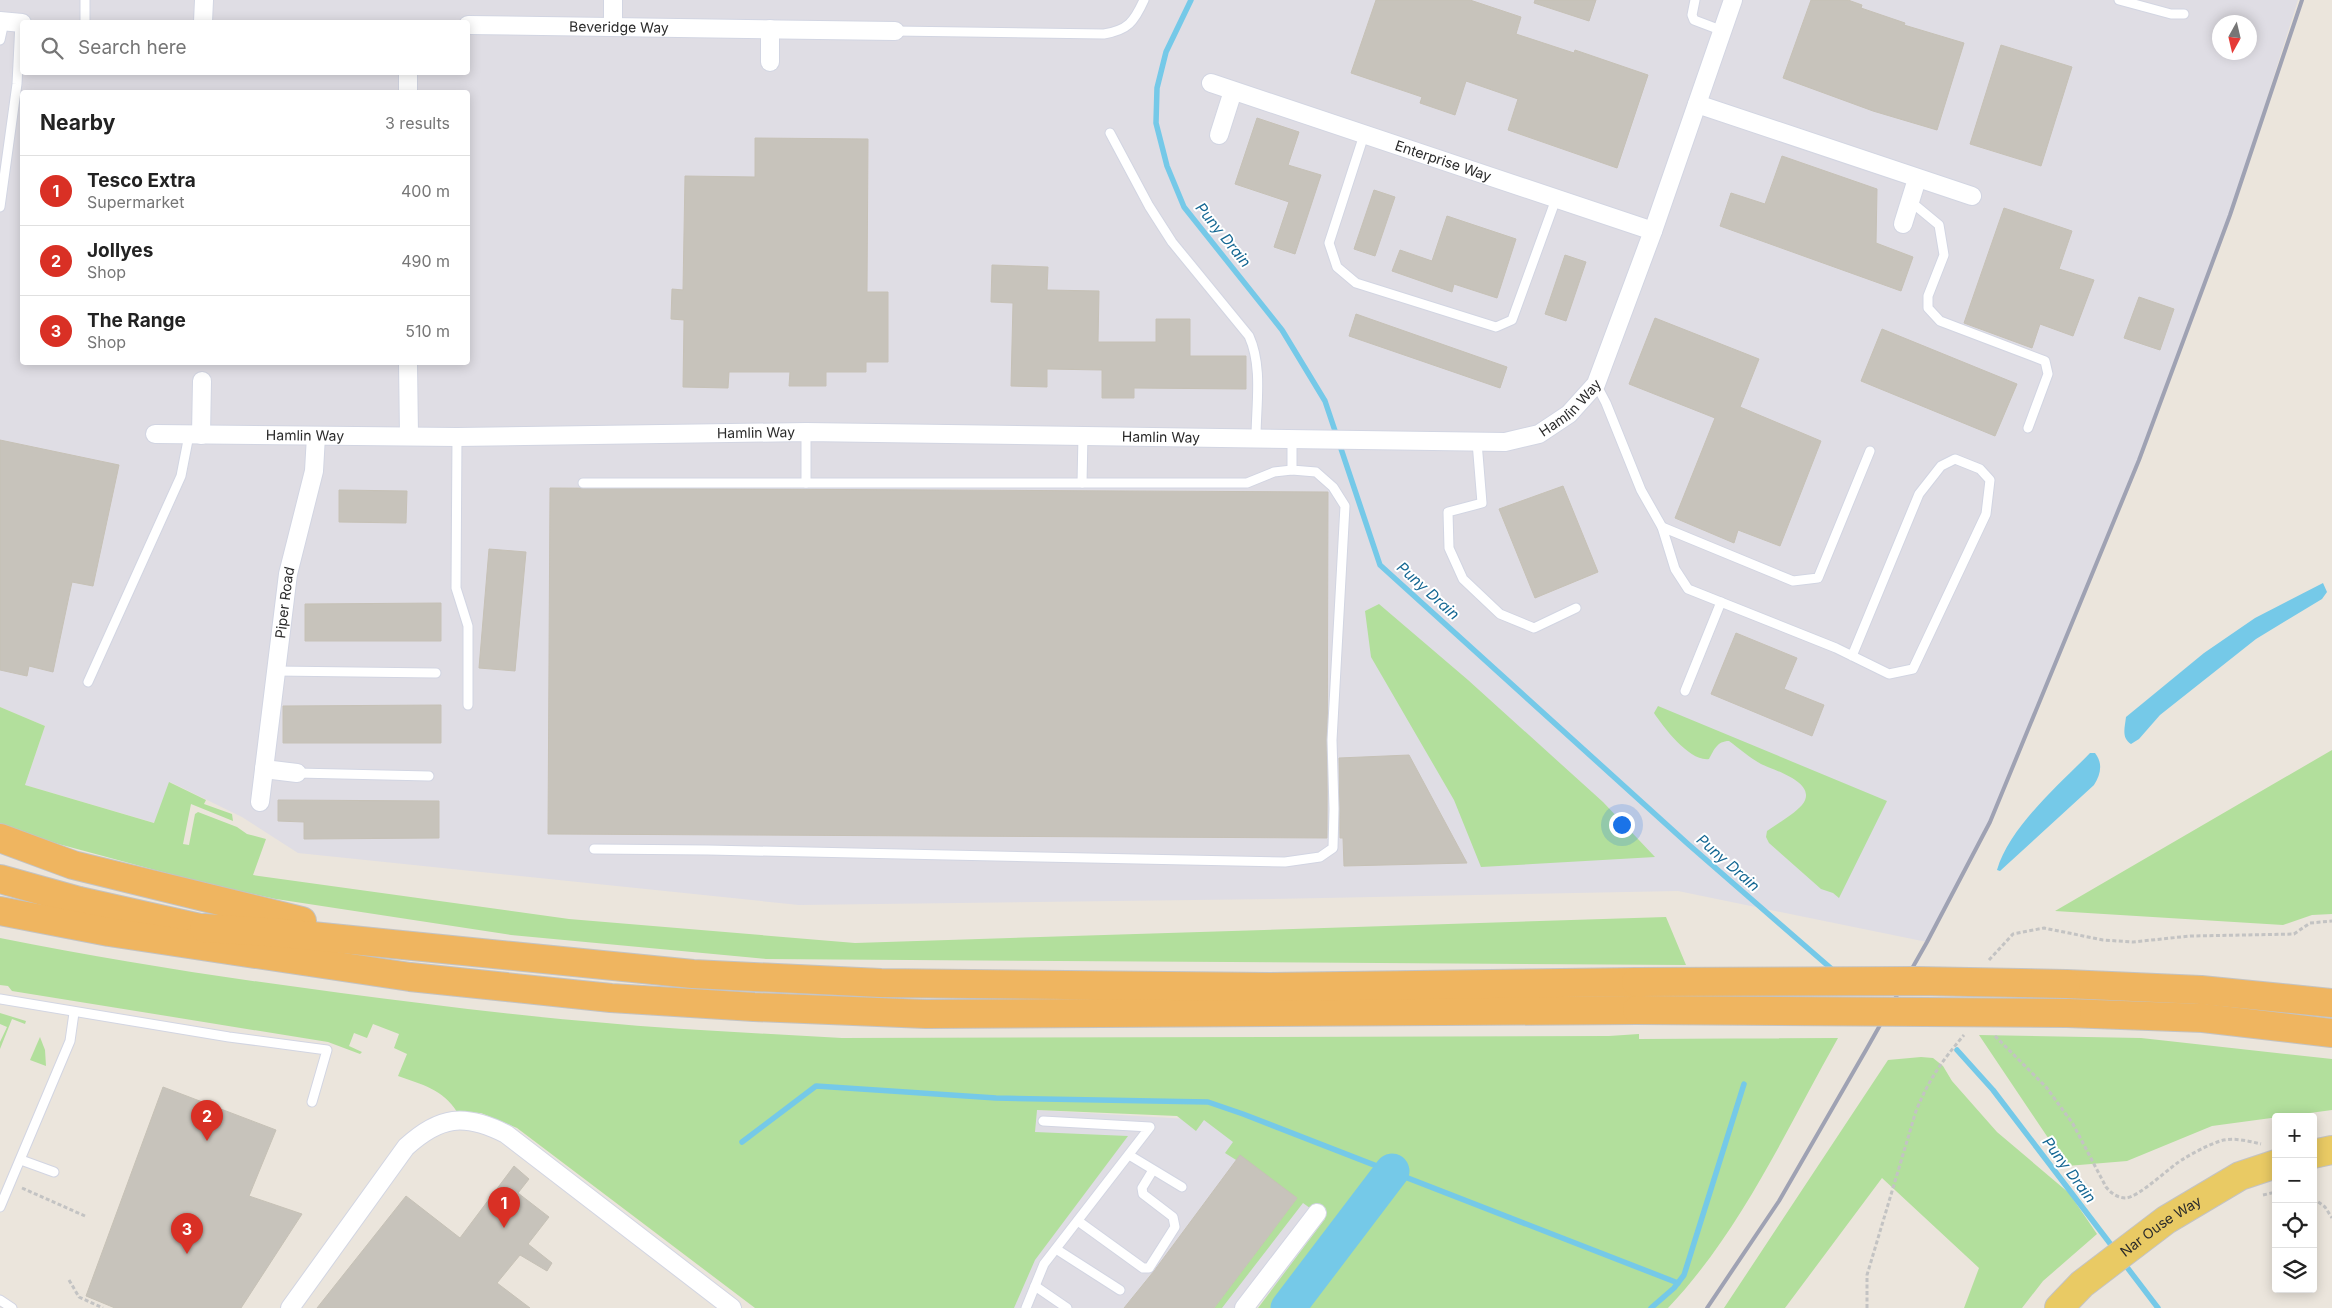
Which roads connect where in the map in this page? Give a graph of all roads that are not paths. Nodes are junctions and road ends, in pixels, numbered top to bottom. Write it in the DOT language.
graph roads {
  1 [pos="85,0"];
  2 [pos="204,0"];
  3 [pos="614,0"];
  4 [pos="1144,0"];
  5 [pos="1695,0"];
  6 [pos="1733,0"];
  7 [pos="2119,0"];
  8 [pos="2184,14"];
  9 [pos="85,20"];
  10 [pos="204,20"];
  11 [pos="12,22"];
  12 [pos="470,25"];
  13 [pos="613,26"];
  14 [pos="770,29"];
  15 [pos="1723,30"];
  16 [pos="895,31"];
  17 [pos="0,40"];
  18 [pos="770,62"];
  19 [pos="408,75"];
  20 [pos="1210,83"];
  21 [pos="408,90"];
  22 [pos="1233,91"];
  23 [pos="1697,104"];
  24 [pos="1110,133"];
  25 [pos="1219,135"];
  26 [pos="1364,135"];
  27 [pos="1918,179"];
  28 [pos="1972,196"];
  29 [pos="1556,199"];
  30 [pos="1910,201"];
  31 [pos="0,207"];
  32 [pos="1903,224"];
  33 [pos="1653,231"];
  34 [pos="408,365"];
  35 [pos="202,381"];
  36 [pos="1596,384"];
  37 [pos="2028,428"];
  38 [pos="806,432"];
  39 [pos="155,434"];
  40 [pos="195,435"];
  41 [pos="1082,435"];
  42 [pos="316,436"];
  43 [pos="408,436"];
  44 [pos="457,437"];
  45 [pos="1256,438"];
  46 [pos="1292,438"];
  47 [pos="1477,442"];
  48 [pos="1870,451"];
  49 [pos="1292,470"];
  50 [pos="806,483"];
  51 [pos="1082,483"];
  52 [pos="583,484"];
  53 [pos="1662,527"];
  54 [pos="1721,602"];
  55 [pos="1576,608"];
  56 [pos="1852,656"];
  57 [pos="276,671"];
  58 [pos="436,673"];
  59 [pos="88,682"];
  60 [pos="1685,691"];
  61 [pos="468,705"];
  62 [pos="264,769"];
  63 [pos="297,774"];
  64 [pos="429,776"];
  65 [pos="260,802"];
  66 [pos="0,838"];
  67 [pos="594,849"];
  68 [pos="0,879"];
  69 [pos="0,911"];
  70 [pos="204,928"];
  71 [pos="396,944"];
  72 [pos="316,963"];
  73 [pos="0,999"];
  74 [pos="2332,1003"];
  75 [pos="74,1013"];
  76 [pos="2332,1033"];
  77 [pos="312,1102"];
  78 [pos="1043,1121"];
  79 [pos="2332,1150"];
  80 [pos="2317,1153"];
  81 [pos="2270,1154"];
  82 [pos="1129,1155"];
  83 [pos="21,1160"];
  84 [pos="1153,1170"];
  85 [pos="54,1172"];
  86 [pos="1182,1187"];
  87 [pos="0,1207"];
  88 [pos="1317,1213"];
  89 [pos="1078,1221"];
  90 [pos="1056,1249"];
  91 [pos="1035,1286"];
  92 [pos="1120,1290"];
  93 [pos="0,1300"];
  94 [pos="12,1308"];
  95 [pos="290,1308"];
  96 [pos="732,1308"];
  97 [pos="1026,1308"];
  98 [pos="1067,1308"];
  99 [pos="1244,1308"];
  100 [pos="2059,1308"];
  1 -- 9 [label="lane"];
  2 -- 10 [label="street"];
  3 -- 13 [label="street"];
  4 -- 16 [label="lane"];
  5 -- 15 [label="lane"];
  6 -- 15 [label="street, Hamlin Way"];
  7 -- 8 [label="lane"];
  11 -- 17 [label="lane"];
  11 -- 31 [label="lane"];
  12 -- 13 [label="street, Beveridge Way"];
  13 -- 14 [label="street, Beveridge Way"];
  14 -- 16 [label="street, Beveridge Way"];
  14 -- 18 [label="street"];
  15 -- 23 [label="street, Hamlin Way"];
  19 -- 21 [label="street"];
  20 -- 22 [label="street, Enterprise Way"];
  22 -- 25 [label="street"];
  22 -- 26 [label="street, Enterprise Way"];
  23 -- 27 [label="street"];
  23 -- 33 [label="street, Hamlin Way"];
  24 -- 45 [label="lane"];
  26 -- 29 [label="street, Enterprise Way"];
  26 -- 29 [label="lane"];
  27 -- 28 [label="street"];
  27 -- 30 [label="street"];
  29 -- 33 [label="street, Enterprise Way"];
  30 -- 32 [label="street"];
  30 -- 37 [label="lane"];
  33 -- 36 [label="street, Hamlin Way"];
  34 -- 43 [label="street"];
  35 -- 40 [label="street"];
  36 -- 47 [label="street, Hamlin Way"];
  36 -- 53 [label="lane"];
  38 -- 41 [label="street, Hamlin Way"];
  38 -- 44 [label="street, Hamlin Way"];
  38 -- 50 [label="lane"];
  39 -- 40 [label="street, Hamlin Way"];
  40 -- 42 [label="street, Hamlin Way"];
  40 -- 59 [label="lane"];
  41 -- 45 [label="street, Hamlin Way"];
  41 -- 51 [label="lane"];
  42 -- 43 [label="street, Hamlin Way"];
  42 -- 57 [label="street, Piper Road"];
  43 -- 44 [label="street, Hamlin Way"];
  44 -- 61 [label="lane"];
  45 -- 46 [label="street, Hamlin Way"];
  46 -- 47 [label="street, Hamlin Way"];
  46 -- 49 [label="lane"];
  47 -- 55 [label="lane"];
  48 -- 53 [label="lane"];
  49 -- 51 [label="lane"];
  49 -- 67 [label="lane"];
  50 -- 51 [label="lane"];
  50 -- 52 [label="lane"];
  53 -- 54 [label="lane"];
  54 -- 56 [label="lane"];
  54 -- 60 [label="lane"];
  56 -- 56 [label="lane"];
  57 -- 58 [label="lane"];
  57 -- 62 [label="street, Piper Road"];
  62 -- 63 [label="street"];
  62 -- 65 [label="street, Piper Road"];
  63 -- 64 [label="lane"];
  66 -- 71 [label="highway"];
  68 -- 70 [label="highway"];
  69 -- 72 [label="highway"];
  70 -- 71 [label="highway"];
  70 -- 72 [label="highway"];
  71 -- 74 [label="highway, bridge"];
  72 -- 76 [label="highway, bridge"];
  73 -- 75 [label="lane"];
  75 -- 77 [label="lane"];
  75 -- 83 [label="lane"];
  78 -- 82 [label="lane"];
  79 -- 80 [label="main road"];
  81 -- 100 [label="main road, Nar Ouse Way"];
  82 -- 84 [label="lane"];
  82 -- 89 [label="lane"];
  83 -- 85 [label="lane"];
  83 -- 87 [label="lane"];
  84 -- 86 [label="lane"];
  84 -- 89 [label="lane"];
  88 -- 99 [label="street"];
  89 -- 90 [label="lane"];
  90 -- 91 [label="lane"];
  90 -- 92 [label="lane"];
  91 -- 97 [label="lane"];
  91 -- 98 [label="lane"];
  93 -- 94 [label="lane"];
  95 -- 96 [label="street"];
}
